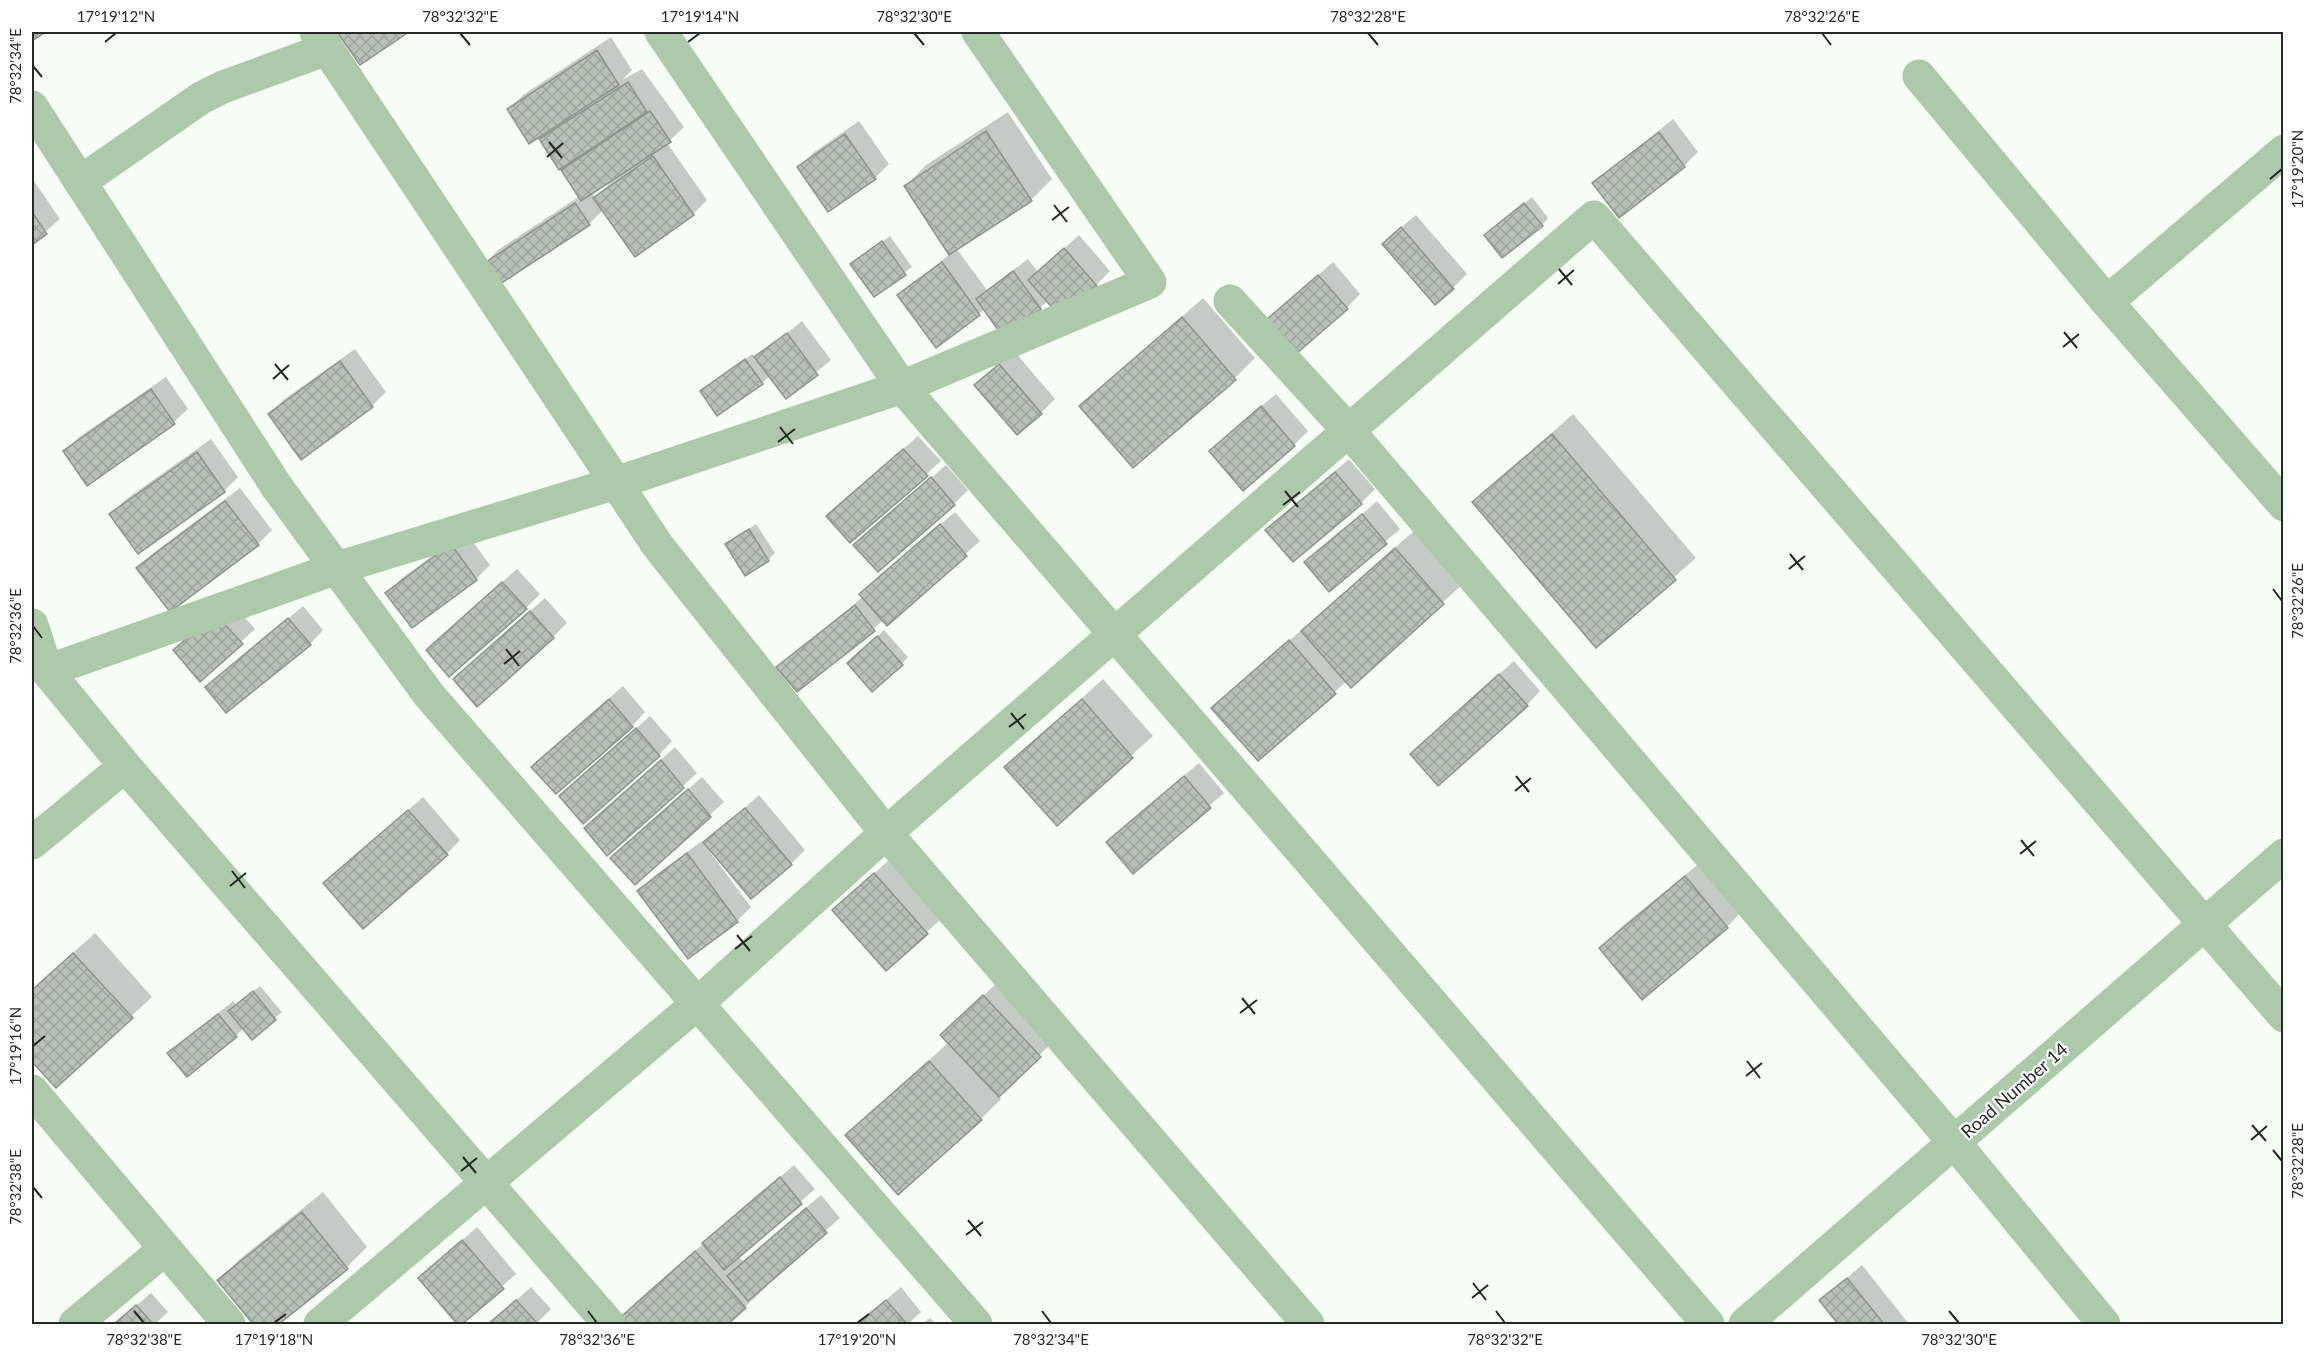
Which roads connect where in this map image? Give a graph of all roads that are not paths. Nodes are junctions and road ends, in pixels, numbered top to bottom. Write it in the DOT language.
graph roads {
  1 [pos="661,32"];
  2 [pos="978,32"];
  3 [pos="322,40"];
  4 [pos="1919,76"];
  5 [pos="32,107"];
  6 [pos="2283,151"];
  7 [pos="80,182"];
  8 [pos="1230,301"];
  9 [pos="2107,302"];
  10 [pos="902,387"];
  11 [pos="1348,430"];
  12 [pos="616,483"];
  13 [pos="2282,499"];
  14 [pos="337,568"];
  15 [pos="32,626"];
  16 [pos="1114,633"];
  17 [pos="47,671"];
  18 [pos="125,766"];
  19 [pos="885,833"];
  20 [pos="32,843"];
  21 [pos="2283,855"];
  22 [pos="2204,924"];
  23 [pos="698,1002"];
  24 [pos="2283,1016"];
  25 [pos="32,1091"];
  26 [pos="1954,1142"];
  27 [pos="486,1183"];
  28 [pos="165,1249"];
  29 [pos="75,1324"];
  30 [pos="229,1324"];
  31 [pos="320,1324"];
  32 [pos="609,1324"];
  33 [pos="976,1324"];
  34 [pos="1308,1324"];
  35 [pos="1708,1324"];
  36 [pos="1745,1324"];
  37 [pos="2104,1324"];
  1 -- 10 [label="street"];
  2 -- 10 [label="street"];
  3 -- 7 [label="street"];
  3 -- 12 [label="street"];
  4 -- 9 [label="street"];
  5 -- 7 [label="street"];
  6 -- 9 [label="street"];
  7 -- 14 [label="street"];
  8 -- 11 [label="street"];
  9 -- 13 [label="street"];
  10 -- 12 [label="street"];
  10 -- 16 [label="street"];
  11 -- 16 [label="street"];
  11 -- 22 [label="street"];
  11 -- 26 [label="street"];
  12 -- 14 [label="street"];
  12 -- 19 [label="street"];
  14 -- 17 [label="street"];
  14 -- 23 [label="street"];
  15 -- 17 [label="street"];
  16 -- 19 [label="street"];
  16 -- 35 [label="street"];
  17 -- 18 [label="street"];
  18 -- 20 [label="street"];
  18 -- 27 [label="street"];
  19 -- 23 [label="street"];
  19 -- 34 [label="street"];
  21 -- 22 [label="street, Road Number 14"];
  22 -- 24 [label="street"];
  22 -- 26 [label="street, Road Number 14"];
  23 -- 27 [label="street"];
  23 -- 33 [label="street"];
  25 -- 28 [label="street"];
  26 -- 36 [label="street, Road Number 14"];
  26 -- 37 [label="street"];
  27 -- 31 [label="street"];
  27 -- 32 [label="street"];
  28 -- 29 [label="street"];
  28 -- 30 [label="street"];
}
